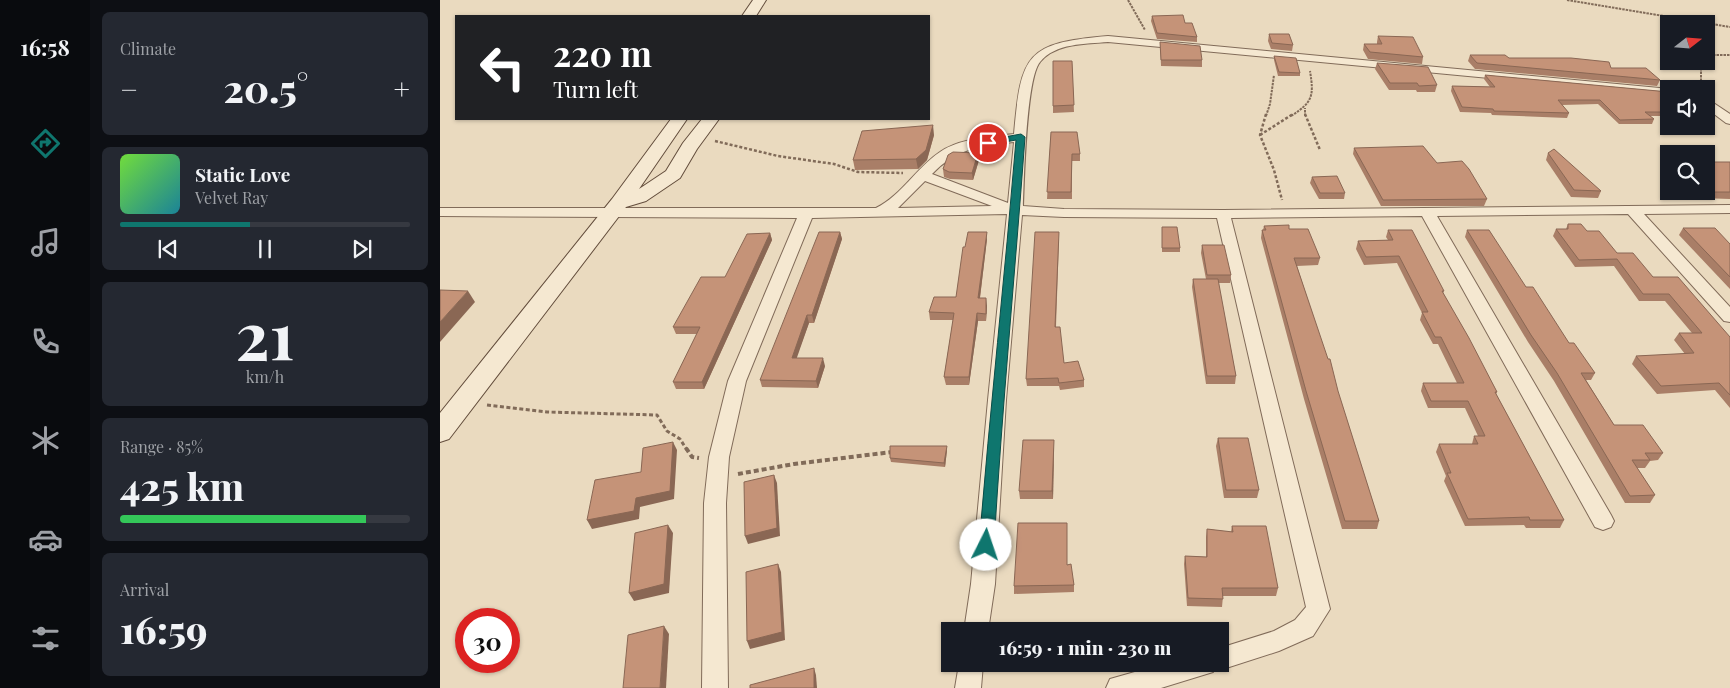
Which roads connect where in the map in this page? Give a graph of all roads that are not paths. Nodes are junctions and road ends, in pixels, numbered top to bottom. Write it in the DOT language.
graph roads {
  1 [pos="760,0"];
  2 [pos="750,15"];
  3 [pos="1660,91"];
  4 [pos="1715,109"];
  5 [pos="678,120"];
  6 [pos="711,120"];
  7 [pos="1730,120"];
  8 [pos="1021,137"];
  9 [pos="923,176"];
  10 [pos="615,208"];
  11 [pos="1631,209"];
  12 [pos="1730,209"];
  13 [pos="1014,210"];
  14 [pos="440,212"];
  15 [pos="880,212"];
  16 [pos="1427,212"];
  17 [pos="806,214"];
  18 [pos="1223,214"];
  19 [pos="1730,317"];
  20 [pos="440,432"];
  21 [pos="1603,521"];
  22 [pos="977,622"];
  23 [pos="1229,656"];
  24 [pos="970,672"];
  25 [pos="1176,672"];
  26 [pos="715,688"];
  27 [pos="968,688"];
  28 [pos="1119,688"];
  1 -- 2 [label="street"];
  3 -- 8 [label="street"];
  4 -- 7 [label="street"];
  5 -- 10 [label="street"];
  6 -- 10 [label="street"];
  8 -- 9 [label="street"];
  8 -- 13 [label="street"];
  9 -- 13 [label="street"];
  9 -- 15 [label="street"];
  10 -- 14 [label="street"];
  10 -- 17 [label="street"];
  10 -- 20 [label="street"];
  11 -- 12 [label="street"];
  11 -- 16 [label="street"];
  11 -- 19 [label="street"];
  13 -- 15 [label="street"];
  13 -- 18 [label="street"];
  13 -- 22 [label="street"];
  15 -- 17 [label="street"];
  16 -- 18 [label="street"];
  16 -- 21 [label="street"];
  17 -- 26 [label="street"];
  18 -- 23 [label="street"];
  24 -- 27 [label="street"];
  25 -- 28 [label="street"];
}
